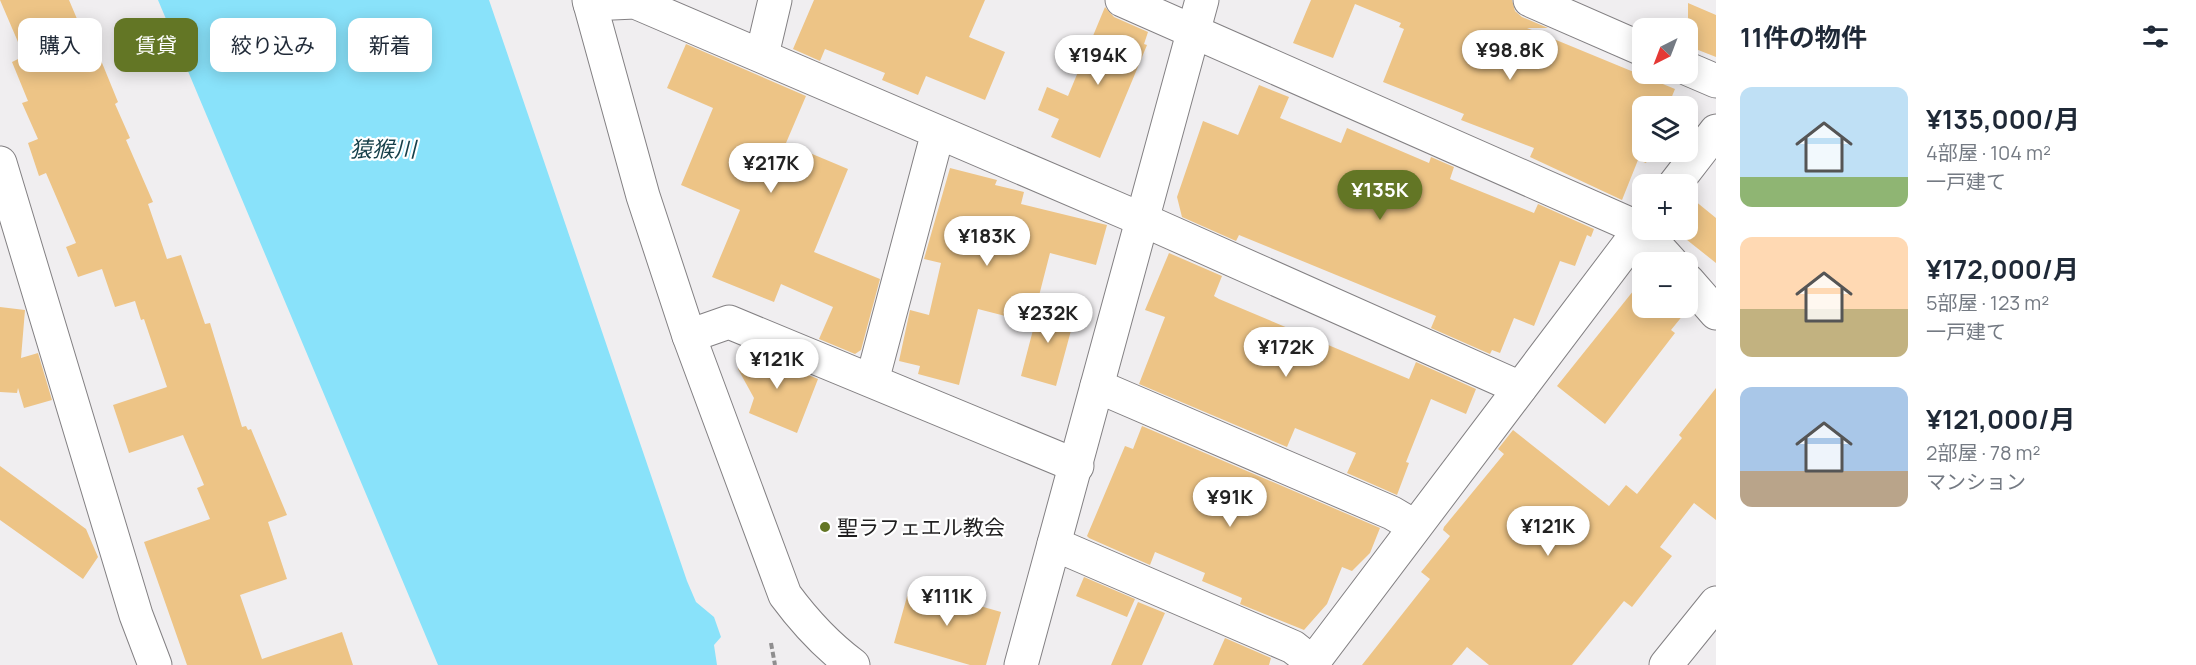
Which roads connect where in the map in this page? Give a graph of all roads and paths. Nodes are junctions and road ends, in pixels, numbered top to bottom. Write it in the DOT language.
graph roads {
  1 [pos="775,0"];
  2 [pos="1122,0"];
  3 [pos="1530,0"];
  4 [pos="589,2"];
  5 [pos="1198,15"];
  6 [pos="1632,45"];
  7 [pos="762,56"];
  8 [pos="1698,73"];
  9 [pos="1716,81"];
  10 [pos="1716,131"];
  11 [pos="938,132"];
  12 [pos="0,163"];
  13 [pos="1683,174"];
  14 [pos="1141,219"];
  15 [pos="1632,223"];
  16 [pos="1633,240"];
  17 [pos="1652,240"];
  18 [pos="1662,252"];
  19 [pos="1698,293"];
  20 [pos="1716,314"];
  21 [pos="689,336"];
  22 [pos="872,381"];
  23 [pos="1097,386"];
  24 [pos="1520,388"];
  25 [pos="1077,466"];
  26 [pos="1414,526"];
  27 [pos="1054,544"];
  28 [pos="1716,603"];
  29 [pos="771,643"];
  30 [pos="838,660"];
  31 [pos="1312,664"];
  32 [pos="155,665"];
  33 [pos="775,665"];
  34 [pos="1021,665"];
  35 [pos="1666,665"];
  1 -- 7 [label="street"];
  2 -- 5 [label="street"];
  3 -- 6 [label="street"];
  4 -- 7 [label="street"];
  4 -- 21 [label="street"];
  5 -- 14 [label="street"];
  5 -- 15 [label="street"];
  7 -- 11 [label="street"];
  8 -- 9 [label="street"];
  10 -- 13 [label="street"];
  11 -- 14 [label="street"];
  11 -- 22 [label="street"];
  12 -- 32 [label="street"];
  14 -- 23 [label="street"];
  14 -- 24 [label="street"];
  16 -- 24 [label="street"];
  17 -- 18 [label="street"];
  19 -- 20 [label="street"];
  21 -- 22 [label="street"];
  21 -- 30 [label="street"];
  22 -- 25 [label="street"];
  23 -- 25 [label="street"];
  23 -- 26 [label="street"];
  24 -- 26 [label="street"];
  25 -- 27 [label="street"];
  26 -- 31 [label="street"];
  27 -- 31 [label="street"];
  27 -- 34 [label="street"];
  28 -- 35 [label="street"];
  29 -- 33 [label="path"];
}
